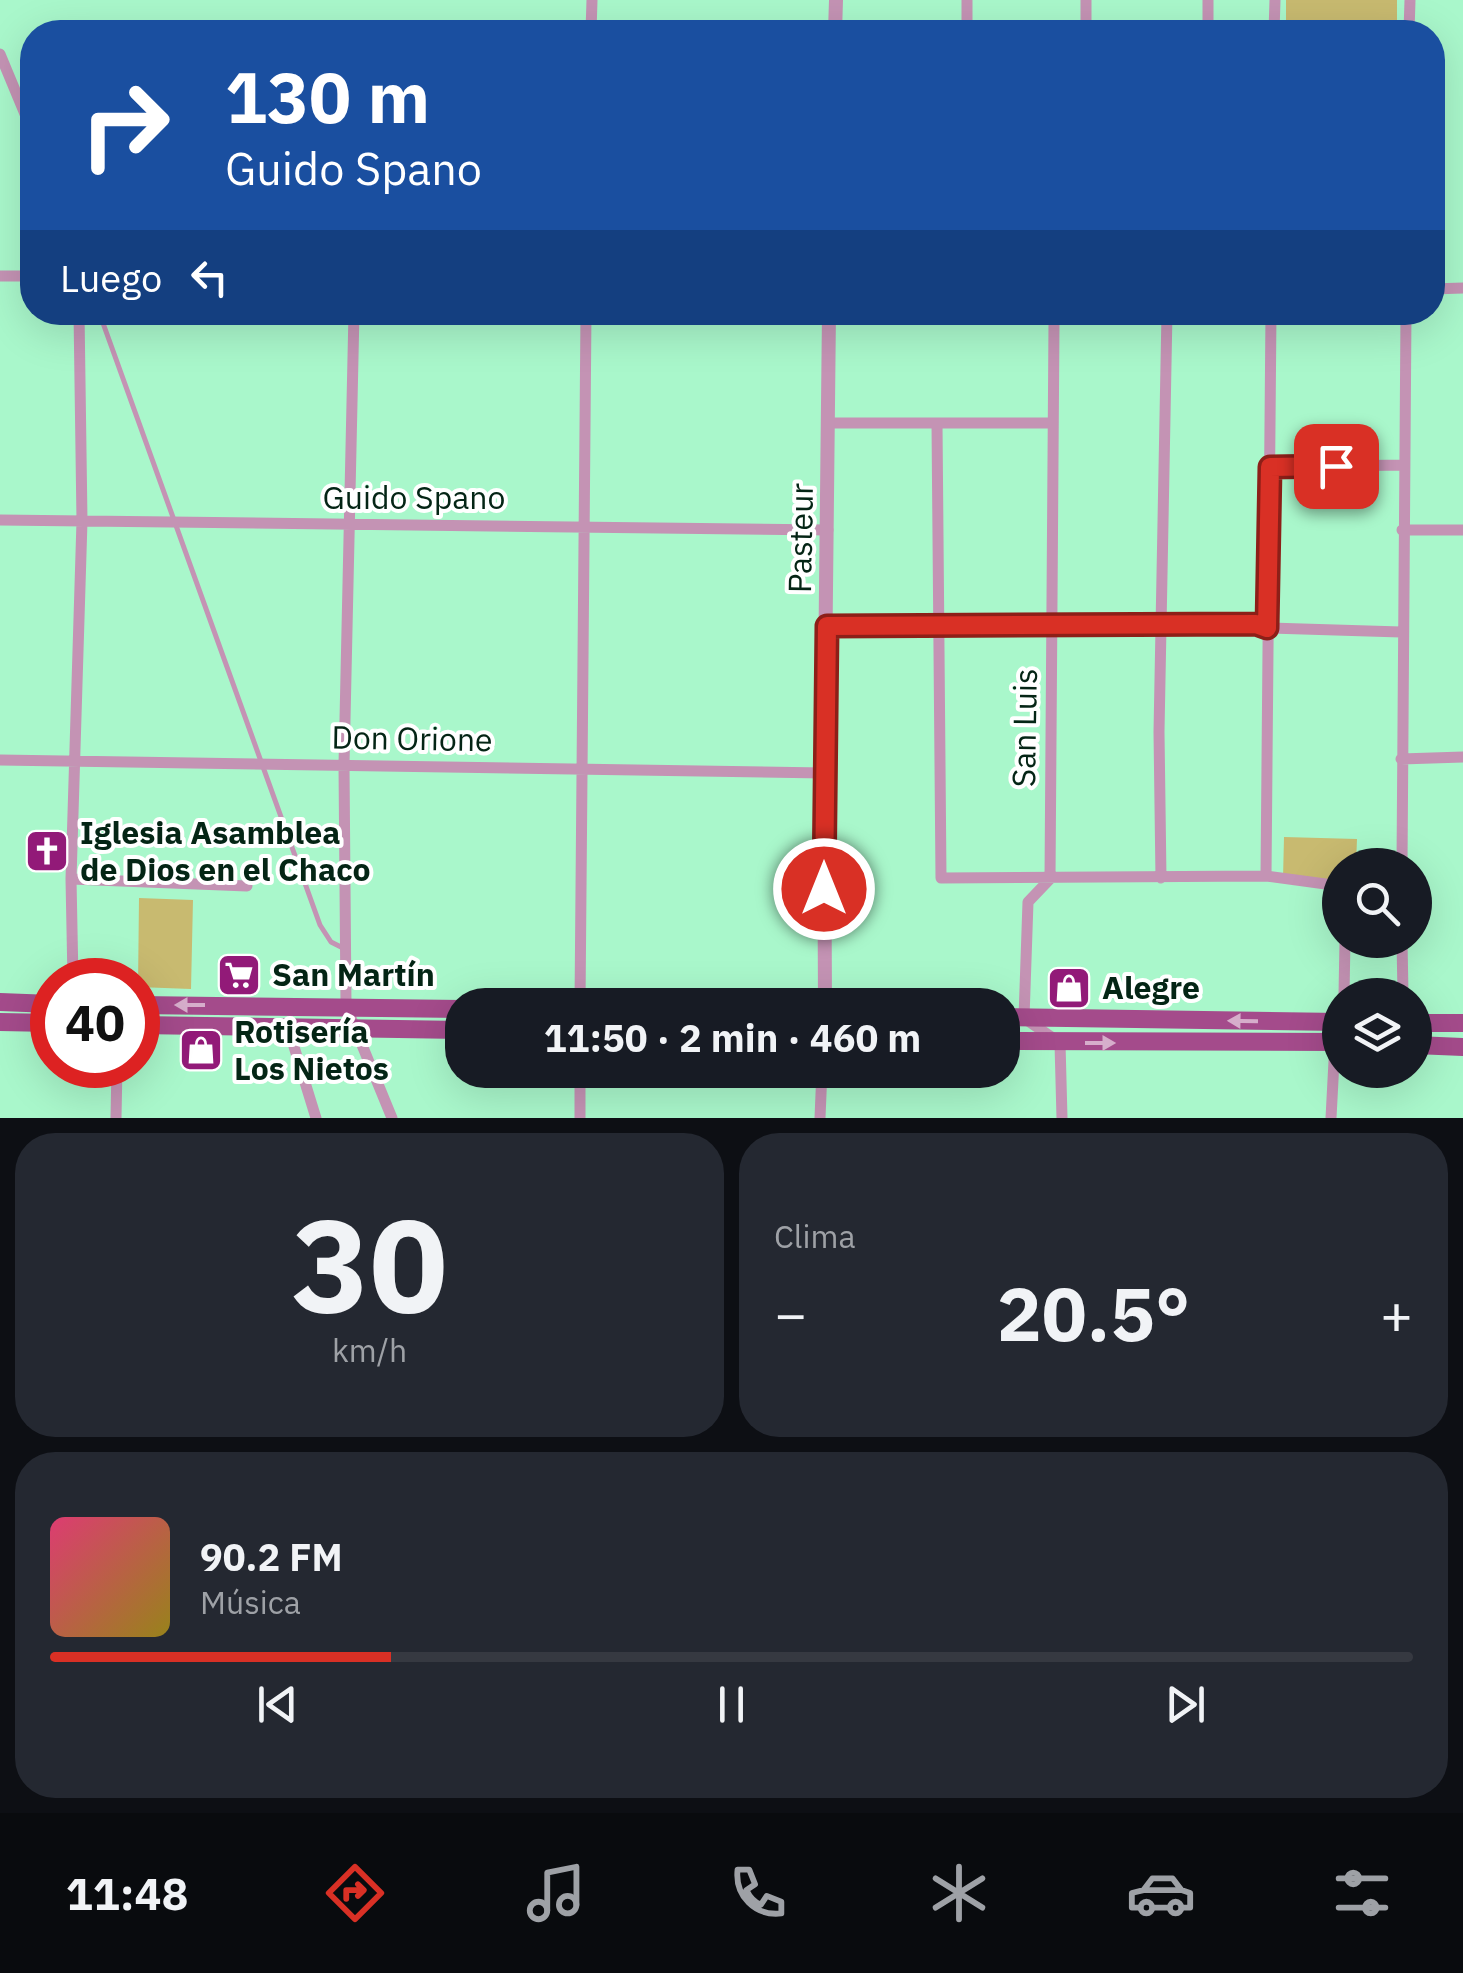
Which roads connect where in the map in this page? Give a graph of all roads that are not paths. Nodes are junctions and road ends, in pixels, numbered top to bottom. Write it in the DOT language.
graph roads {
  1 [pos="0,54"];
  2 [pos="20,102"];
  3 [pos="79,325"];
  4 [pos="104,325"];
  5 [pos="354,325"];
  6 [pos="586,325"];
  7 [pos="830,325"];
  8 [pos="1054,325"];
  9 [pos="1167,325"];
  10 [pos="1272,325"];
  11 [pos="1406,325"];
  12 [pos="830,423"];
  13 [pos="1053,423"];
  14 [pos="936,424"];
  15 [pos="1403,465"];
  16 [pos="1270,467"];
  17 [pos="0,520"];
  18 [pos="82,520"];
  19 [pos="176,523"];
  20 [pos="347,526"];
  21 [pos="584,526"];
  22 [pos="828,530"];
  23 [pos="1402,530"];
  24 [pos="1463,530"];
  25 [pos="941,624"];
  26 [pos="1054,625"];
  27 [pos="1162,625"];
  28 [pos="827,626"];
  29 [pos="1267,628"];
  30 [pos="1402,632"];
  31 [pos="1463,757"];
  32 [pos="1401,759"];
  33 [pos="0,760"];
  34 [pos="74,760"];
  35 [pos="260,764"];
  36 [pos="344,765"];
  37 [pos="580,771"];
  38 [pos="824,773"];
  39 [pos="1402,848"];
  40 [pos="1266,876"];
  41 [pos="1161,878"];
  42 [pos="71,879"];
  43 [pos="1050,880"];
  44 [pos="247,886"];
  45 [pos="1322,886"];
  46 [pos="347,951"];
  47 [pos="73,958"];
  48 [pos="580,988"];
  49 [pos="824,988"];
  50 [pos="0,1002"];
  51 [pos="30,1003"];
  52 [pos="160,1005"];
  53 [pos="288,1005"];
  54 [pos="346,1006"];
  55 [pos="445,1009"];
  56 [pos="1020,1018"];
  57 [pos="1024,1018"];
  58 [pos="0,1022"];
  59 [pos="1322,1022"];
  60 [pos="30,1023"];
  61 [pos="1432,1023"];
  62 [pos="1463,1023"];
  63 [pos="160,1025"];
  64 [pos="287,1026"];
  65 [pos="358,1028"];
  66 [pos="445,1030"];
  67 [pos="1322,1038"];
  68 [pos="1020,1042"];
  69 [pos="1060,1043"];
  70 [pos="1432,1045"];
  71 [pos="1463,1047"];
  72 [pos="117,1088"];
  73 [pos="580,1088"];
  74 [pos="821,1088"];
  75 [pos="1333,1088"];
  76 [pos="116,1118"];
  77 [pos="316,1118"];
  78 [pos="392,1118"];
  79 [pos="580,1118"];
  80 [pos="820,1118"];
  81 [pos="1062,1118"];
  82 [pos="1330,1118"];
  1 -- 2 [label="street"];
  3 -- 18 [label="street"];
  4 -- 19 [label="lane"];
  5 -- 20 [label="street"];
  6 -- 21 [label="street"];
  7 -- 12 [label="street, Pasteur"];
  8 -- 13 [label="street, San Luis"];
  9 -- 27 [label="street"];
  10 -- 16 [label="street"];
  11 -- 15 [label="street"];
  12 -- 14 [label="street"];
  12 -- 22 [label="street, Pasteur"];
  13 -- 14 [label="street"];
  13 -- 26 [label="street, San Luis"];
  14 -- 25 [label="street"];
  15 -- 16 [label="street"];
  15 -- 23 [label="street"];
  16 -- 29 [label="street"];
  17 -- 18 [label="street, Guido Spano"];
  18 -- 19 [label="street, Guido Spano"];
  18 -- 34 [label="street"];
  19 -- 20 [label="street, Guido Spano"];
  19 -- 35 [label="lane"];
  20 -- 21 [label="street, Guido Spano"];
  20 -- 36 [label="street"];
  21 -- 22 [label="street, Guido Spano"];
  21 -- 37 [label="street"];
  22 -- 28 [label="street, Pasteur"];
  23 -- 24 [label="street"];
  23 -- 30 [label="street"];
  25 -- 26 [label="street"];
  25 -- 28 [label="street"];
  25 -- 43 [label="street"];
  26 -- 27 [label="street"];
  26 -- 43 [label="street, San Luis"];
  27 -- 29 [label="street"];
  27 -- 41 [label="street"];
  28 -- 38 [label="street, Pasteur"];
  29 -- 30 [label="street"];
  29 -- 40 [label="street"];
  30 -- 32 [label="street"];
  31 -- 32 [label="street"];
  32 -- 39 [label="street"];
  33 -- 34 [label="street, Don Orione"];
  34 -- 35 [label="street, Don Orione"];
  34 -- 42 [label="street"];
  35 -- 36 [label="street, Don Orione"];
  35 -- 46 [label="lane"];
  36 -- 37 [label="street, Don Orione"];
  36 -- 46 [label="street"];
  37 -- 38 [label="street, Don Orione"];
  37 -- 48 [label="street"];
  38 -- 49 [label="street, Pasteur"];
  40 -- 41 [label="street"];
  40 -- 45 [label="street"];
  41 -- 43 [label="street"];
  42 -- 44 [label="street"];
  42 -- 47 [label="street"];
  43 -- 57 [label="street, San Luis"];
  46 -- 54 [label="street"];
  50 -- 51 [label="main road"];
  53 -- 52 [label="main road, one-way"];
  53 -- 54 [label="main road"];
  53 -- 64 [label="street"];
  54 -- 55 [label="main road"];
  54 -- 65 [label="street"];
  56 -- 57 [label="main road"];
  59 -- 57 [label="main road, one-way"];
  57 -- 69 [label="street"];
  58 -- 60 [label="main road"];
  61 -- 62 [label="main road"];
  63 -- 64 [label="main road"];
  64 -- 65 [label="main road"];
  64 -- 77 [label="street"];
  65 -- 66 [label="main road"];
  65 -- 78 [label="street"];
  69 -- 67 [label="main road, one-way"];
  68 -- 69 [label="main road"];
  69 -- 81 [label="street"];
  70 -- 71 [label="main road"];
  72 -- 76 [label="street"];
  73 -- 79 [label="street"];
  74 -- 80 [label="street"];
  75 -- 82 [label="street"];
}
